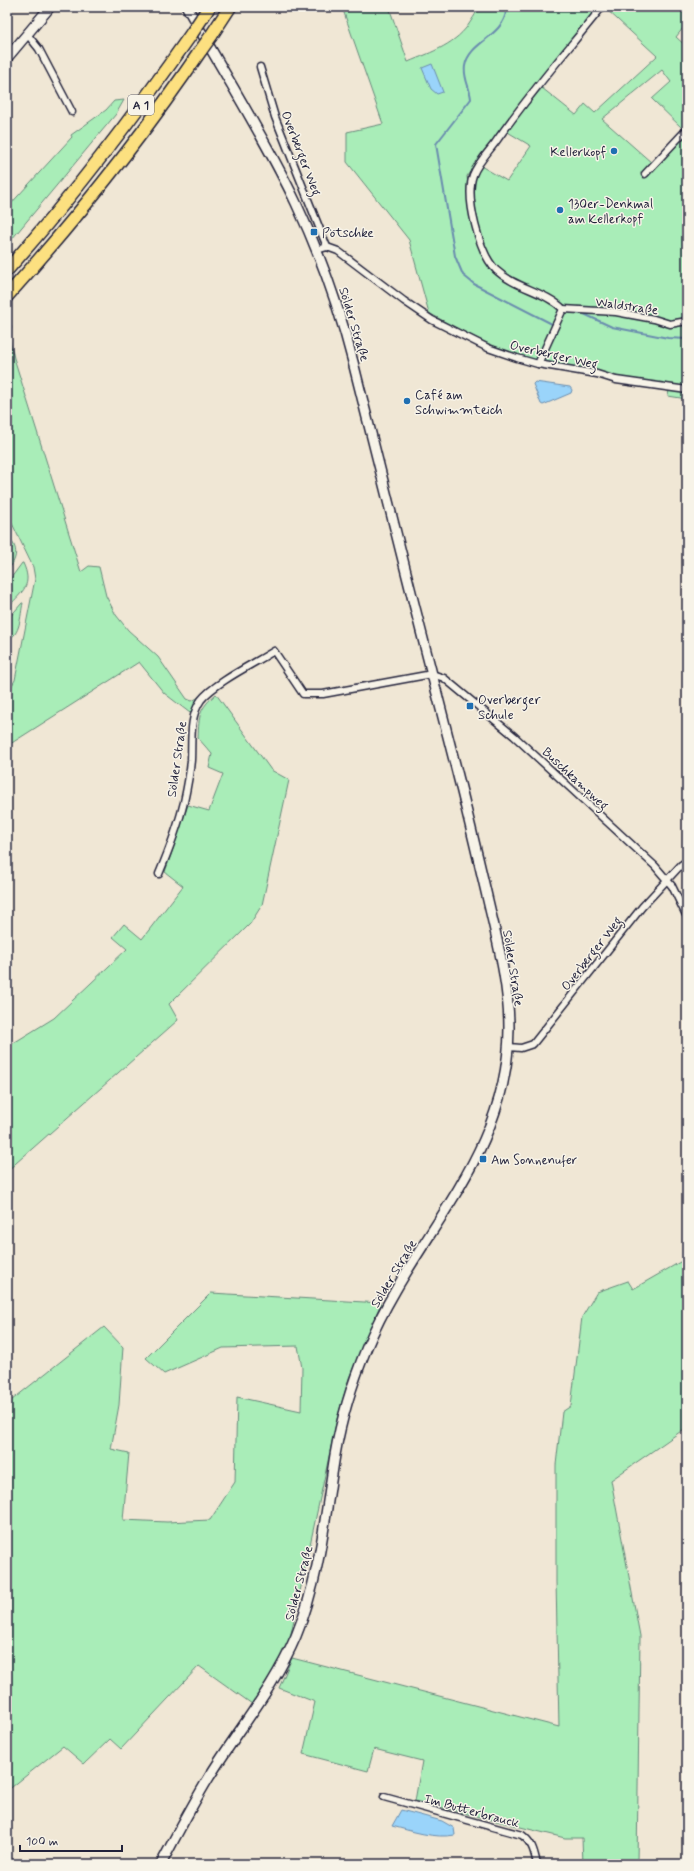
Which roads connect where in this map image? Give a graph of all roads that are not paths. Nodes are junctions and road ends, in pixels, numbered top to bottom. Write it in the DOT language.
graph roads {
  1 [pos="187,7"];
  2 [pos="209,7"];
  3 [pos="230,7"];
  4 [pos="602,7"];
  5 [pos="46,9"];
  6 [pos="27,34"];
  7 [pos="7,58"];
  8 [pos="260,67"];
  9 [pos="72,112"];
  10 [pos="687,129"];
  11 [pos="645,174"];
  12 [pos="327,247"];
  13 [pos="317,250"];
  14 [pos="7,270"];
  15 [pos="7,296"];
  16 [pos="563,309"];
  17 [pos="687,321"];
  18 [pos="538,364"];
  19 [pos="687,390"];
  20 [pos="432,674"];
  21 [pos="687,861"];
  22 [pos="159,874"];
  23 [pos="668,880"];
  24 [pos="687,917"];
  25 [pos="509,1047"];
  26 [pos="384,1797"];
  27 [pos="161,1864"];
  28 [pos="537,1864"];
  1 -- 13 [label="main road, Sölder Straße"];
  2 -- 14 [label="highway, A 1, bridge"];
  3 -- 15 [label="highway, A 1, bridge"];
  4 -- 16 [label="street"];
  5 -- 6 [label="main road"];
  6 -- 7 [label="main road"];
  6 -- 9 [label="street"];
  8 -- 12 [label="street, Overberger Weg"];
  10 -- 11 [label="street"];
  12 -- 13 [label="street"];
  12 -- 18 [label="street, Overberger Weg"];
  13 -- 20 [label="main road, Sölder Straße"];
  16 -- 17 [label="street, Waldstraße"];
  16 -- 18 [label="street"];
  18 -- 19 [label="street, Overberger Weg"];
  20 -- 22 [label="street, Sölder Straße"];
  20 -- 23 [label="street, Buschkampweg"];
  20 -- 25 [label="main road, Sölder Straße"];
  21 -- 23 [label="street, Overberger Weg"];
  23 -- 24 [label="street, Buschkampweg"];
  23 -- 25 [label="street, Overberger Weg"];
  25 -- 27 [label="main road, Sölder Straße"];
  26 -- 28 [label="street, Im Butterbrauck"];
}
